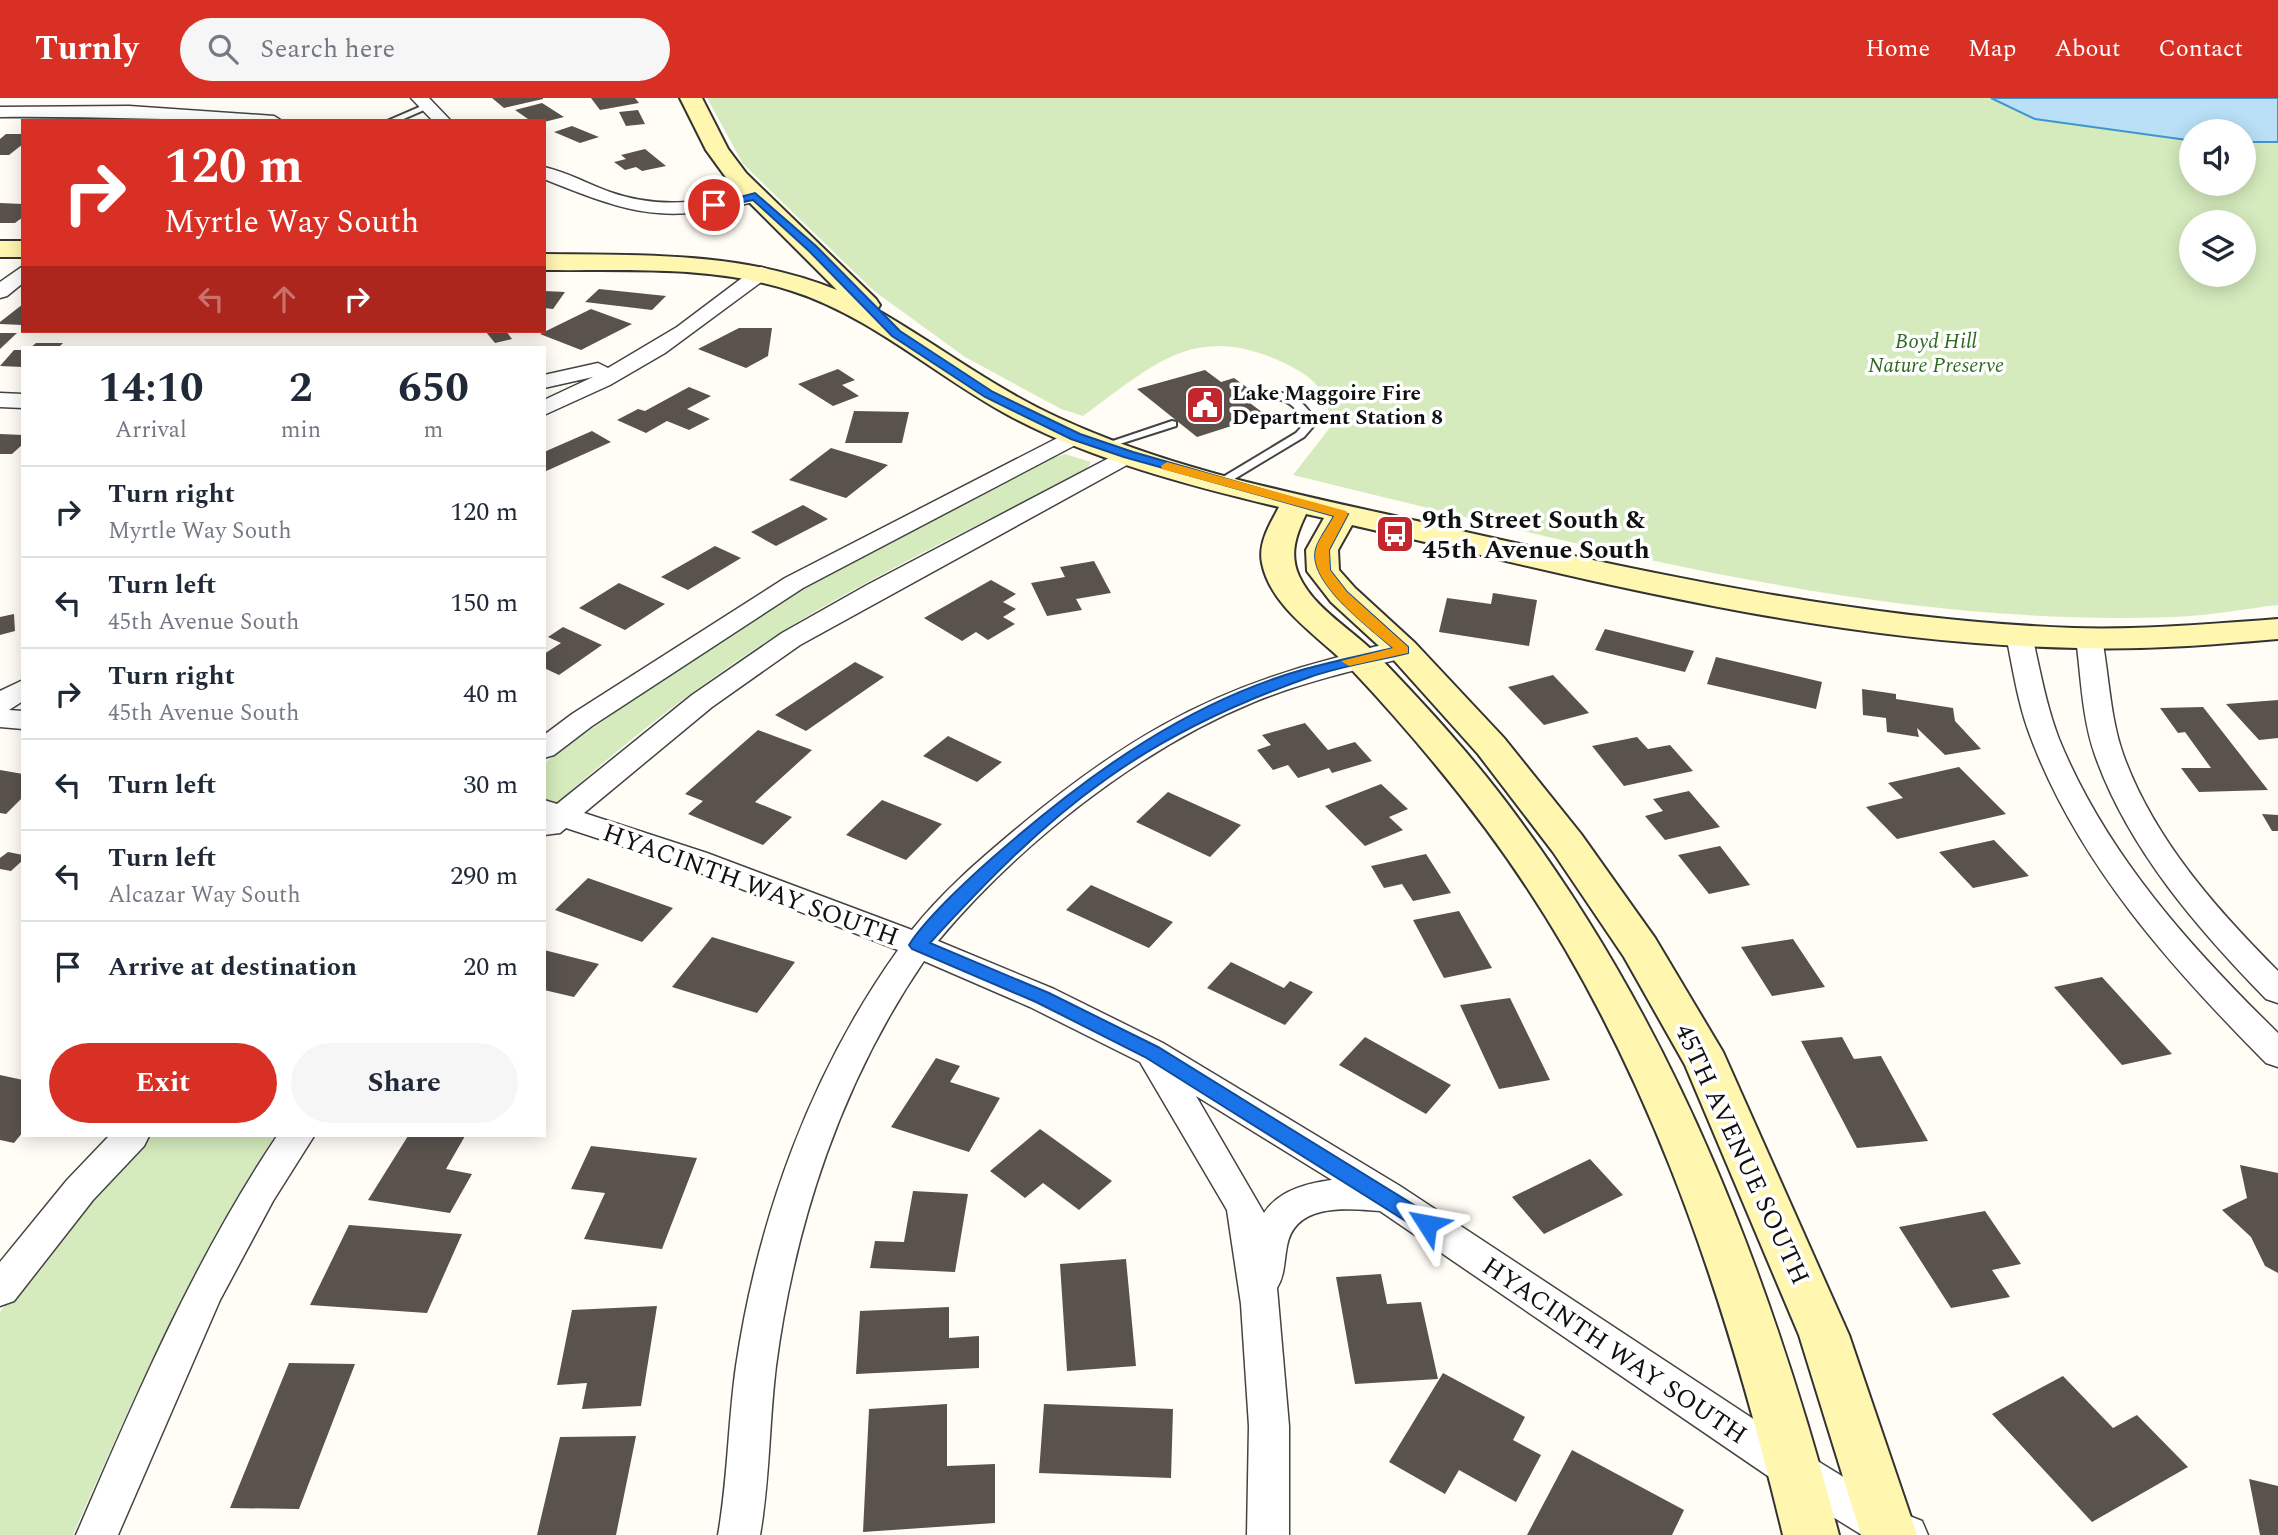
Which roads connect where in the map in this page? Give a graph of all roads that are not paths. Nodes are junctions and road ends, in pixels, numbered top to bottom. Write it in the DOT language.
graph roads {
  1 [pos="691,98"];
  2 [pos="423,103"];
  3 [pos="0,112"];
  4 [pos="245,119"];
  5 [pos="395,119"];
  6 [pos="441,119"];
  7 [pos="546,173"];
  8 [pos="755,196"];
  9 [pos="776,215"];
  10 [pos="0,249"];
  11 [pos="21,249"];
  12 [pos="546,262"];
  13 [pos="761,273"];
  14 [pos="21,274"];
  15 [pos="0,292"];
  16 [pos="896,334"];
  17 [pos="654,349"];
  18 [pos="546,382"];
  19 [pos="1257,398"];
  20 [pos="0,400"];
  21 [pos="21,401"];
  22 [pos="546,407"];
  23 [pos="1172,424"];
  24 [pos="1075,436"];
  25 [pos="1116,450"];
  26 [pos="1222,482"];
  27 [pos="1297,503"];
  28 [pos="1342,514"];
  29 [pos="2278,629"];
  30 [pos="2019,635"];
  31 [pos="2089,638"];
  32 [pos="1403,650"];
  33 [pos="1360,658"];
  34 [pos="21,689"];
  35 [pos="0,704"];
  36 [pos="0,718"];
  37 [pos="21,720"];
  38 [pos="546,747"];
  39 [pos="549,819"];
  40 [pos="918,945"];
  41 [pos="2278,991"];
  42 [pos="1151,1052"];
  43 [pos="2278,1054"];
  44 [pos="130,1137"];
  45 [pos="295,1137"];
  46 [pos="1387,1196"];
  47 [pos="0,1290"];
  48 [pos="1260,1304"];
  49 [pos="1796,1471"];
  50 [pos="1894,1532"];
  51 [pos="97,1535"];
  52 [pos="739,1535"];
  53 [pos="1268,1535"];
  54 [pos="1811,1535"];
  1 -- 8 [label="street"];
  2 -- 5 [label="lane"];
  2 -- 6 [label="street"];
  3 -- 4 [label="street"];
  7 -- 8 [label="street"];
  8 -- 9 [label="street"];
  9 -- 13 [label="street"];
  9 -- 16 [label="street"];
  10 -- 11 [label="street"];
  12 -- 13 [label="street"];
  13 -- 16 [label="street"];
  13 -- 17 [label="street"];
  14 -- 15 [label="street"];
  16 -- 24 [label="street"];
  17 -- 18 [label="street"];
  17 -- 22 [label="street"];
  19 -- 26 [label="lane"];
  20 -- 21 [label="street"];
  23 -- 25 [label="lane"];
  24 -- 25 [label="street"];
  24 -- 38 [label="street"];
  25 -- 26 [label="street"];
  25 -- 39 [label="street"];
  26 -- 27 [label="street"];
  27 -- 28 [label="street"];
  27 -- 33 [label="street, 45TH AVENUE SOUTH"];
  28 -- 30 [label="street"];
  28 -- 32 [label="street, 45TH AVENUE SOUTH"];
  29 -- 31 [label="street"];
  30 -- 31 [label="street"];
  30 -- 43 [label="street"];
  31 -- 41 [label="street"];
  32 -- 33 [label="street"];
  32 -- 50 [label="street, 45TH AVENUE SOUTH"];
  33 -- 40 [label="street"];
  33 -- 49 [label="street, 45TH AVENUE SOUTH"];
  34 -- 35 [label="street"];
  36 -- 37 [label="street"];
  39 -- 40 [label="street, HYACINTH WAY SOUTH"];
  40 -- 42 [label="street, HYACINTH WAY SOUTH"];
  40 -- 52 [label="street"];
  42 -- 46 [label="street, HYACINTH WAY SOUTH"];
  42 -- 48 [label="street"];
  44 -- 47 [label="street"];
  45 -- 51 [label="street"];
  46 -- 48 [label="street"];
  46 -- 49 [label="street, HYACINTH WAY SOUTH"];
  48 -- 53 [label="street"];
  49 -- 50 [label="street, HYACINTH WAY SOUTH"];
  49 -- 54 [label="street, 45TH AVENUE SOUTH"];
}
